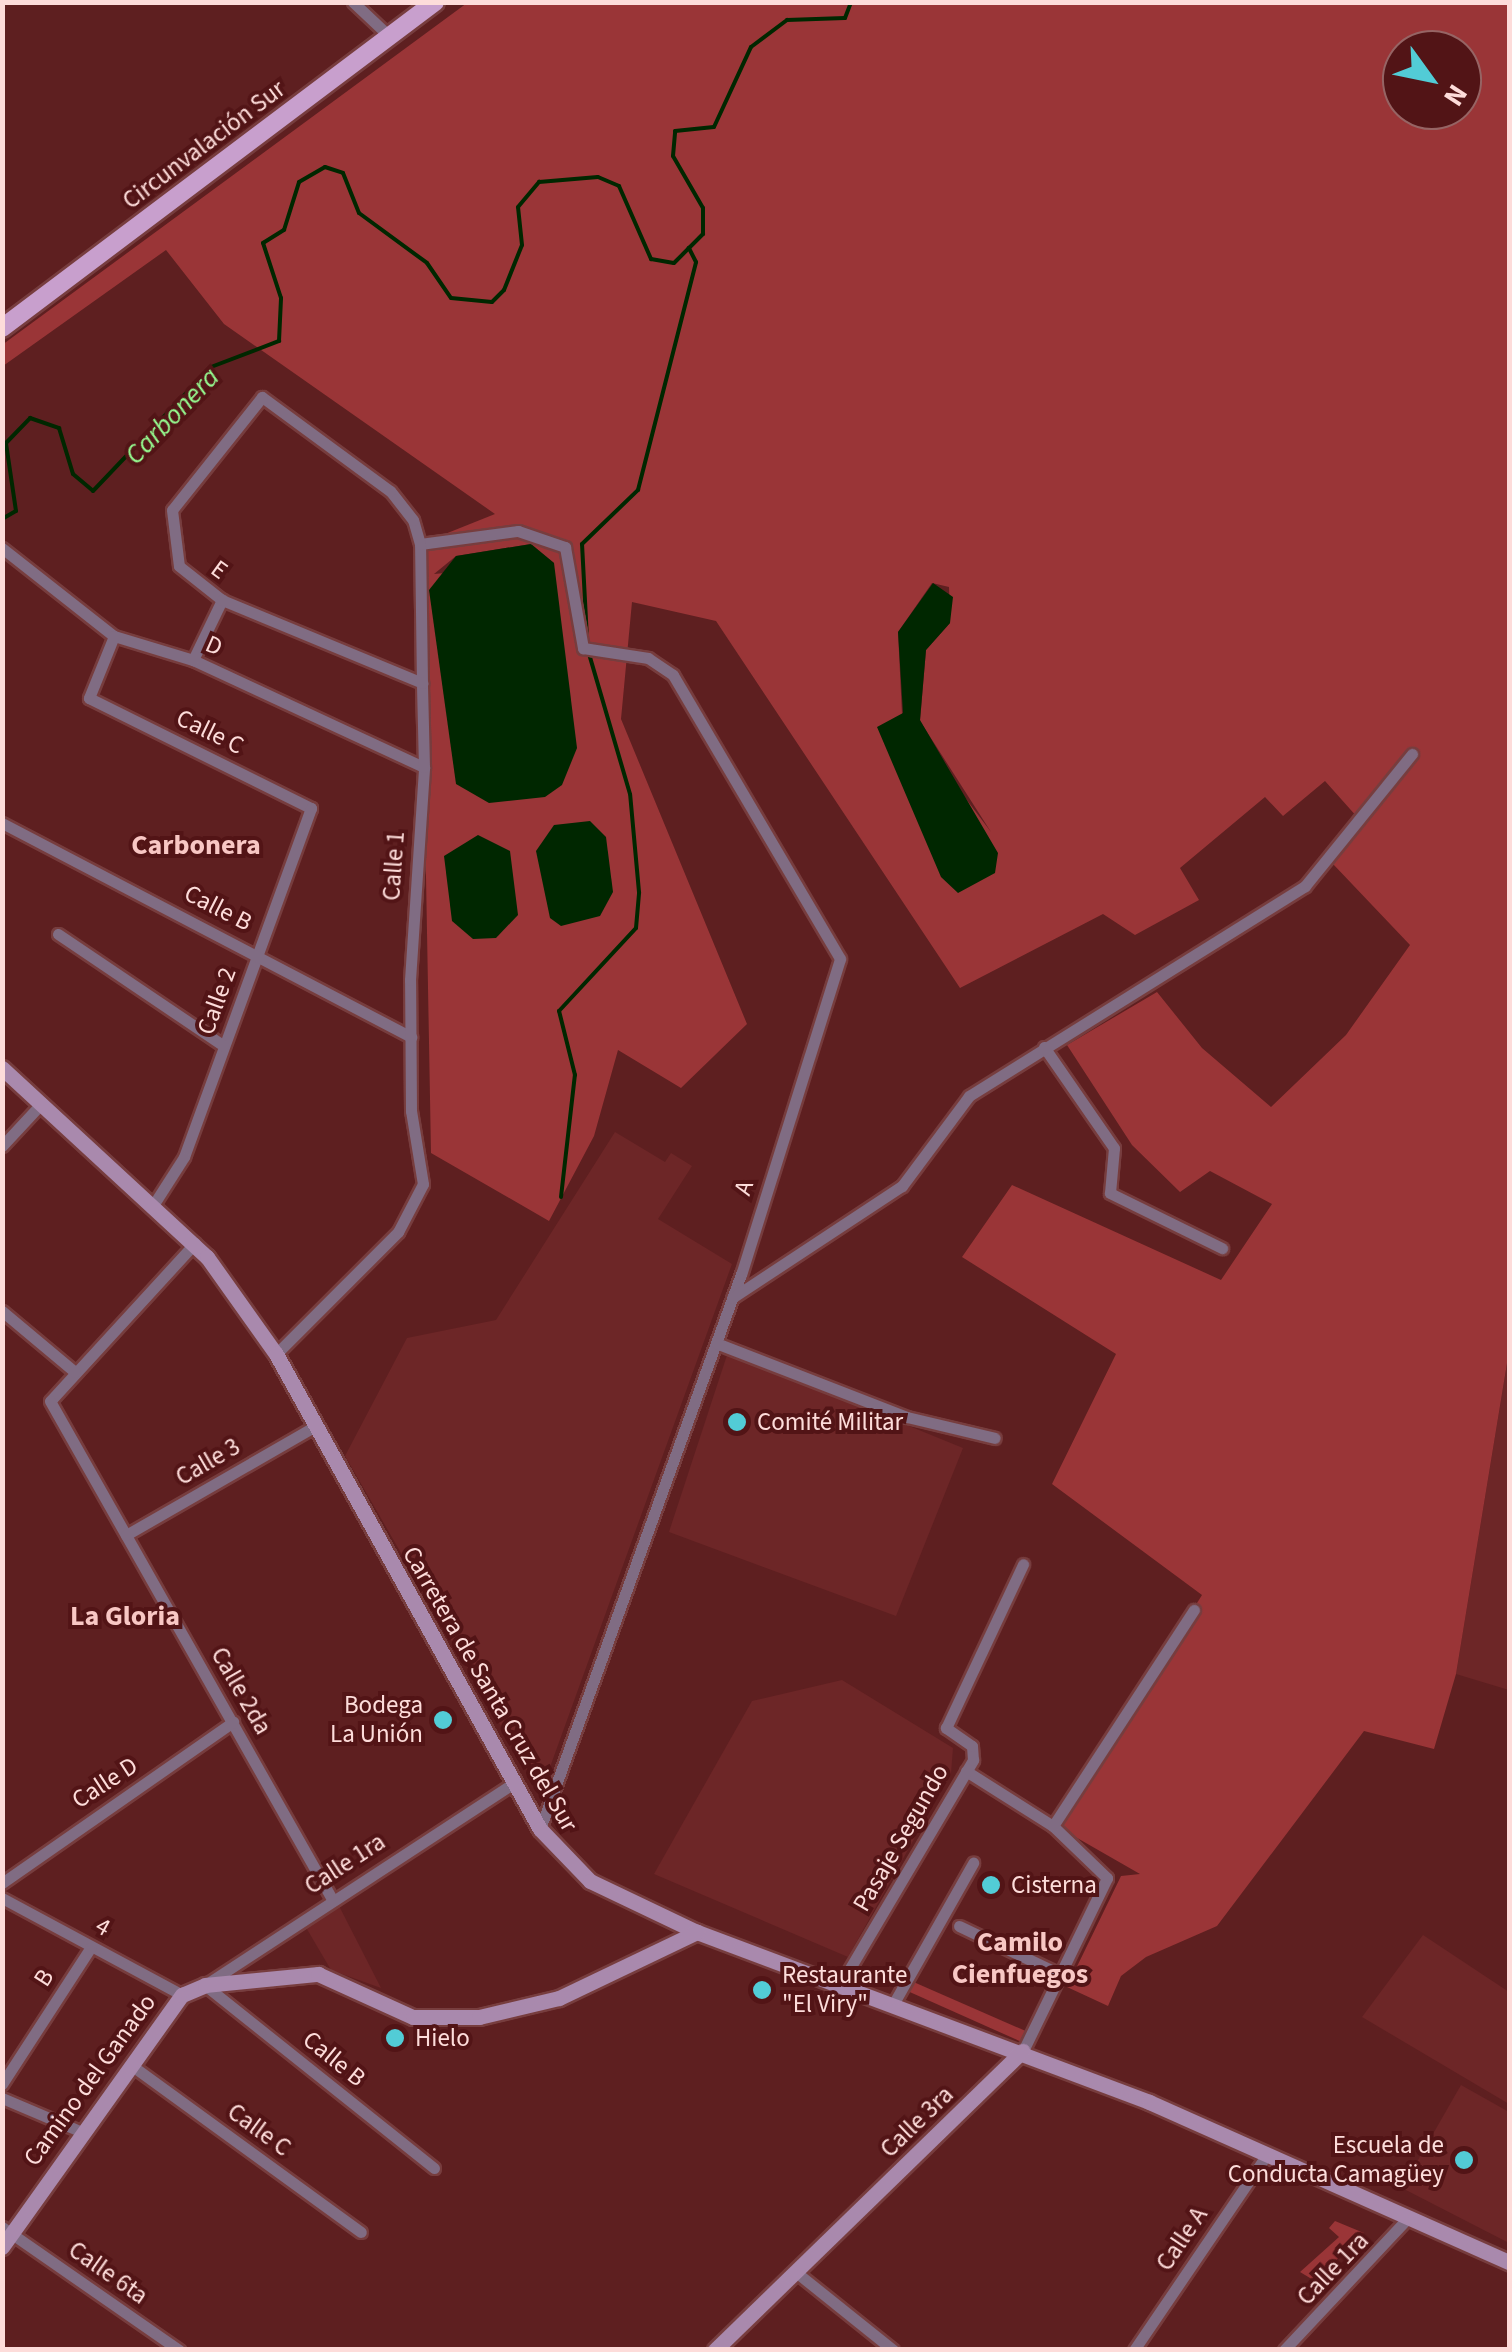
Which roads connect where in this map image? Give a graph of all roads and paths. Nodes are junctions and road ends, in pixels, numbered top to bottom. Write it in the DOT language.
graph roads {
  1 [pos="353,2"];
  2 [pos="434,2"];
  3 [pos="389,36"];
  4 [pos="2,328"];
  5 [pos="262,397"];
  6 [pos="420,544"];
  7 [pos="2,548"];
  8 [pos="222,600"];
  9 [pos="114,636"];
  10 [pos="193,660"];
  11 [pos="422,683"];
  12 [pos="1412,754"];
  13 [pos="424,767"];
  14 [pos="312,808"];
  15 [pos="2,823"];
  16 [pos="58,934"];
  17 [pos="258,954"];
  18 [pos="410,1037"];
  19 [pos="224,1046"];
  20 [pos="1044,1047"];
  21 [pos="2,1068"];
  22 [pos="42,1104"];
  23 [pos="2,1146"];
  24 [pos="154,1204"];
  25 [pos="195,1244"];
  26 [pos="1222,1248"];
  27 [pos="732,1298"];
  28 [pos="2,1311"];
  29 [pos="716,1342"];
  30 [pos="276,1354"];
  31 [pos="75,1372"];
  32 [pos="312,1428"];
  33 [pos="995,1438"];
  34 [pos="126,1535"];
  35 [pos="1023,1564"];
  36 [pos="1194,1610"];
  37 [pos="233,1722"];
  38 [pos="966,1771"];
  39 [pos="512,1784"];
  40 [pos="1052,1826"];
  41 [pos="540,1829"];
  42 [pos="973,1863"];
  43 [pos="2,1883"];
  44 [pos="2,1898"];
  45 [pos="332,1899"];
  46 [pos="959,1926"];
  47 [pos="697,1932"];
  48 [pos="91,1947"];
  49 [pos="1066,1977"];
  50 [pos="844,1980"];
  51 [pos="206,1984"];
  52 [pos="182,1995"];
  53 [pos="895,2001"];
  54 [pos="1024,2051"];
  55 [pos="130,2066"];
  56 [pos="2,2084"];
  57 [pos="2,2098"];
  58 [pos="82,2132"];
  59 [pos="1266,2154"];
  60 [pos="434,2168"];
  61 [pos="1409,2216"];
  62 [pos="361,2232"];
  63 [pos="6,2236"];
  64 [pos="1510,2263"];
  65 [pos="797,2273"];
  66 [pos="180,2350"];
  67 [pos="715,2350"];
  68 [pos="893,2350"];
  69 [pos="1134,2350"];
  70 [pos="1284,2350"];
  1 -- 3 [label="street"];
  2 -- 3 [label="main road, Circunvalación Sur"];
  3 -- 4 [label="main road, Circunvalación Sur"];
  5 -- 6 [label="street, Calle 1"];
  5 -- 8 [label="street, E"];
  6 -- 11 [label="street, Calle 1"];
  6 -- 27 [label="street, A"];
  7 -- 9 [label="street, D"];
  8 -- 10 [label="street"];
  8 -- 11 [label="street, E"];
  9 -- 10 [label="street, D"];
  9 -- 14 [label="street, Calle C"];
  10 -- 13 [label="street, D"];
  11 -- 13 [label="street, Calle 1"];
  12 -- 20 [label="street"];
  13 -- 18 [label="street, Calle 1"];
  14 -- 17 [label="street, Calle 2"];
  15 -- 17 [label="street, Calle B"];
  16 -- 19 [label="street"];
  17 -- 18 [label="street, Calle B"];
  17 -- 19 [label="street, Calle 2"];
  18 -- 30 [label="street, Calle 1"];
  19 -- 24 [label="street, Calle 2"];
  20 -- 26 [label="street"];
  20 -- 27 [label="street"];
  21 -- 22 [label="main road, Carretera de Santa Cruz del Sur"];
  22 -- 23 [label="street"];
  22 -- 24 [label="main road, Carretera de Santa Cruz del Sur"];
  24 -- 25 [label="main road, Carretera de Santa Cruz del Sur"];
  25 -- 30 [label="main road, Carretera de Santa Cruz del Sur"];
  25 -- 31 [label="street"];
  27 -- 29 [label="street, A"];
  28 -- 31 [label="street"];
  29 -- 33 [label="street"];
  29 -- 41 [label="street, A"];
  30 -- 32 [label="main road, Carretera de Santa Cruz del Sur"];
  31 -- 34 [label="street, Calle 2da"];
  32 -- 34 [label="street, Calle 3"];
  32 -- 39 [label="main road, Carretera de Santa Cruz del Sur"];
  34 -- 37 [label="street, Calle 2da"];
  35 -- 38 [label="street, Pasaje Segundo"];
  36 -- 40 [label="street"];
  37 -- 43 [label="street, Calle D"];
  37 -- 45 [label="street, Calle 2da"];
  38 -- 40 [label="street"];
  38 -- 50 [label="street, Pasaje Segundo"];
  39 -- 41 [label="main road, Carretera de Santa Cruz del Sur"];
  39 -- 45 [label="street, Calle 1ra"];
  40 -- 49 [label="street, Calle 3ra"];
  41 -- 47 [label="main road, Carretera de Santa Cruz del Sur"];
  42 -- 53 [label="street"];
  44 -- 48 [label="street, 4"];
  45 -- 51 [label="street, Calle 1ra"];
  46 -- 49 [label="street"];
  47 -- 50 [label="main road, Carretera de Santa Cruz del Sur"];
  47 -- 51 [label="main road, Camino del Ganado"];
  48 -- 52 [label="street, 4"];
  48 -- 56 [label="street, B"];
  49 -- 54 [label="street, Calle 3ra"];
  50 -- 53 [label="main road, Carretera de Santa Cruz del Sur"];
  51 -- 52 [label="main road, Camino del Ganado"];
  51 -- 60 [label="street, Calle B"];
  52 -- 55 [label="main road, Camino del Ganado"];
  53 -- 54 [label="main road, Carretera de Santa Cruz del Sur"];
  54 -- 59 [label="main road, Carretera de Santa Cruz del Sur"];
  54 -- 65 [label="main road, Calle 3ra"];
  55 -- 58 [label="main road, Camino del Ganado"];
  55 -- 62 [label="street, Calle C"];
  57 -- 58 [label="street"];
  58 -- 63 [label="main road, Camino del Ganado"];
  59 -- 61 [label="main road, Carretera de Santa Cruz del Sur"];
  59 -- 69 [label="street, Calle A"];
  61 -- 64 [label="main road, Carretera de Santa Cruz del Sur"];
  61 -- 70 [label="street, Calle 1ra"];
  63 -- 66 [label="street, Calle 6ta"];
  65 -- 67 [label="main road, Calle 3ra"];
  65 -- 68 [label="street"];
}
